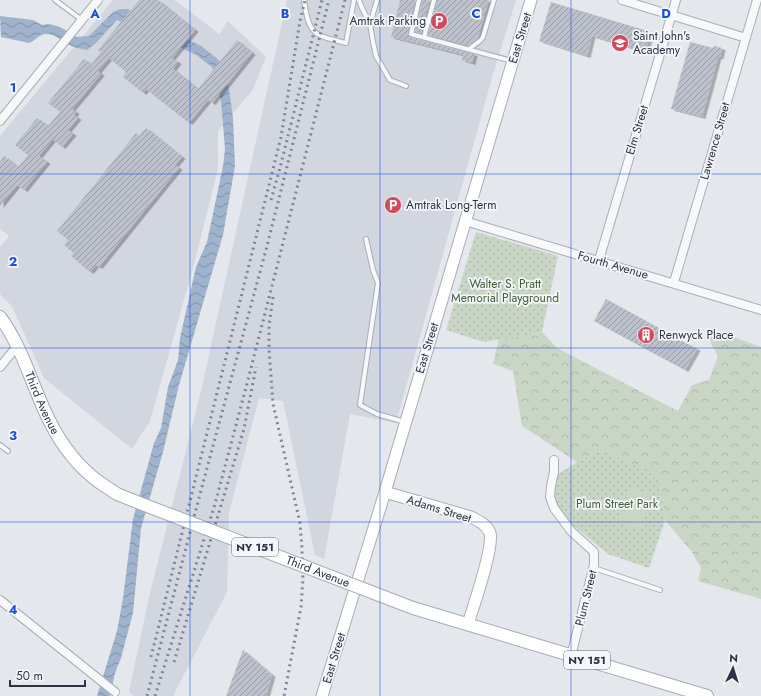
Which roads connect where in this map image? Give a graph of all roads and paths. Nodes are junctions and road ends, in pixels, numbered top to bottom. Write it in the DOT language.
graph roads {
  1 [pos="55,0"];
  2 [pos="98,0"];
  3 [pos="304,0"];
  4 [pos="354,0"];
  5 [pos="359,0"];
  6 [pos="377,0"];
  7 [pos="419,0"];
  8 [pos="434,0"];
  9 [pos="494,0"];
  10 [pos="531,0"];
  11 [pos="622,0"];
  12 [pos="676,0"];
  13 [pos="757,0"];
  14 [pos="672,15"];
  15 [pos="82,20"];
  16 [pos="370,24"];
  17 [pos="424,37"];
  18 [pos="746,38"];
  19 [pos="469,49"];
  20 [pos="513,61"];
  21 [pos="406,86"];
  22 [pos="0,121"];
  23 [pos="465,221"];
  24 [pos="366,239"];
  25 [pos="599,260"];
  26 [pos="674,282"];
  27 [pos="761,310"];
  28 [pos="0,317"];
  29 [pos="18,345"];
  30 [pos="0,368"];
  31 [pos="405,422"];
  32 [pos="0,445"];
  33 [pos="8,451"];
  34 [pos="554,460"];
  35 [pos="385,492"];
  36 [pos="594,568"];
  37 [pos="660,590"];
  38 [pos="0,600"];
  39 [pos="468,624"];
  40 [pos="571,656"];
  41 [pos="115,692"];
  42 [pos="322,696"];
  43 [pos="707,696"];
  1 -- 15 [label="lane"];
  2 -- 15 [label="street"];
  3 -- 4 [label="lane"];
  5 -- 16 [label="lane"];
  6 -- 16 [label="lane"];
  7 -- 17 [label="lane"];
  8 -- 17 [label="lane"];
  9 -- 19 [label="lane"];
  10 -- 20 [label="street, East Street"];
  11 -- 14 [label="street"];
  12 -- 14 [label="street, Elm Street"];
  13 -- 18 [label="street, Lawrence Street"];
  14 -- 18 [label="street"];
  14 -- 25 [label="street, Elm Street"];
  15 -- 22 [label="street"];
  16 -- 21 [label="lane"];
  17 -- 19 [label="lane"];
  18 -- 26 [label="street, Lawrence Street"];
  19 -- 20 [label="lane"];
  20 -- 23 [label="street, East Street"];
  23 -- 25 [label="street, Fourth Avenue"];
  23 -- 31 [label="street, East Street"];
  24 -- 31 [label="lane"];
  25 -- 26 [label="street, Fourth Avenue"];
  26 -- 27 [label="street, Fourth Avenue"];
  28 -- 29 [label="main road, Third Avenue / NY 151"];
  29 -- 30 [label="street"];
  29 -- 39 [label="main road, Third Avenue / NY 151, bridge"];
  31 -- 35 [label="street, East Street"];
  32 -- 33 [label="lane"];
  34 -- 36 [label="street, Plum Street"];
  35 -- 39 [label="street, Adams Street"];
  35 -- 42 [label="street, East Street"];
  36 -- 37 [label="lane"];
  36 -- 40 [label="street, Plum Street"];
  38 -- 41 [label="street"];
  39 -- 40 [label="main road, Third Avenue / NY 151"];
  40 -- 43 [label="main road, Third Avenue / NY 151"];
}
